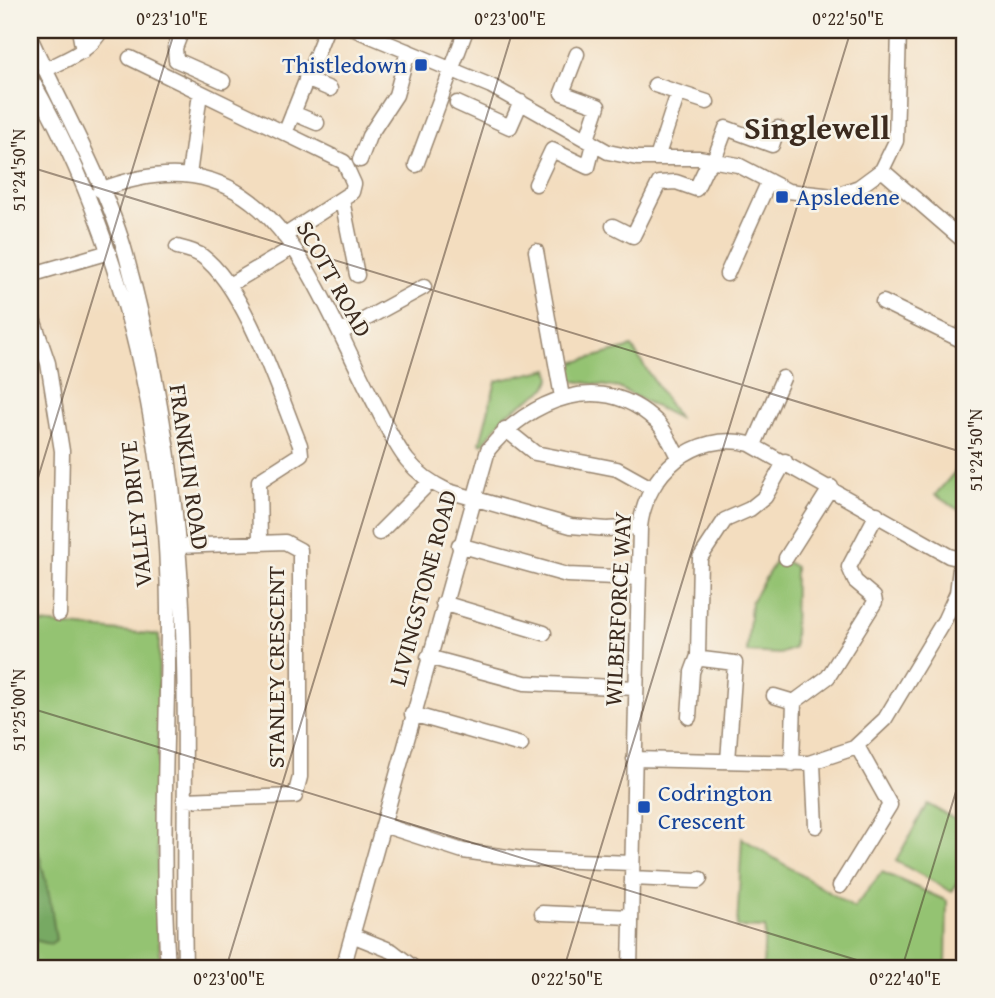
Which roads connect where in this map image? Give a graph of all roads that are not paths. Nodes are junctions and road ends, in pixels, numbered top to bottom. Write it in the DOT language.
graph roads {
  1 [pos="79,30"];
  2 [pos="100,30"];
  3 [pos="182,30"];
  4 [pos="326,30"];
  5 [pos="466,30"];
  6 [pos="899,30"];
  7 [pos="361,31"];
  8 [pos="30,37"];
  9 [pos="83,51"];
  10 [pos="408,51"];
  11 [pos="578,54"];
  12 [pos="131,58"];
  13 [pos="453,69"];
  14 [pos="45,70"];
  15 [pos="30,77"];
  16 [pos="306,79"];
  17 [pos="223,81"];
  18 [pos="655,86"];
  19 [pos="330,89"];
  20 [pos="200,93"];
  21 [pos="678,93"];
  22 [pos="521,102"];
  23 [pos="707,102"];
  24 [pos="457,103"];
  25 [pos="317,123"];
  26 [pos="778,128"];
  27 [pos="591,142"];
  28 [pos="657,158"];
  29 [pos="359,160"];
  30 [pos="713,160"];
  31 [pos="416,165"];
  32 [pos="882,170"];
  33 [pos="190,175"];
  34 [pos="769,181"];
  35 [pos="536,184"];
  36 [pos="100,190"];
  37 [pos="342,200"];
  38 [pos="613,226"];
  39 [pos="288,242"];
  40 [pos="965,242"];
  41 [pos="177,247"];
  42 [pos="536,251"];
  43 [pos="109,252"];
  44 [pos="727,274"];
  45 [pos="30,275"];
  46 [pos="357,275"];
  47 [pos="229,285"];
  48 [pos="424,287"];
  49 [pos="883,302"];
  50 [pos="30,310"];
  51 [pos="965,329"];
  52 [pos="340,333"];
  53 [pos="783,378"];
  54 [pos="562,397"];
  55 [pos="505,429"];
  56 [pos="754,445"];
  57 [pos="678,457"];
  58 [pos="785,461"];
  59 [pos="430,482"];
  60 [pos="831,487"];
  61 [pos="651,488"];
  62 [pos="472,497"];
  63 [pos="877,514"];
  64 [pos="640,527"];
  65 [pos="379,533"];
  66 [pos="260,542"];
  67 [pos="459,545"];
  68 [pos="178,546"];
  69 [pos="788,559"];
  70 [pos="963,560"];
  71 [pos="639,578"];
  72 [pos="443,603"];
  73 [pos="59,614"];
  74 [pos="544,633"];
  75 [pos="698,656"];
  76 [pos="428,657"];
  77 [pos="636,688"];
  78 [pos="774,696"];
  79 [pos="794,702"];
  80 [pos="412,714"];
  81 [pos="689,717"];
  82 [pos="521,746"];
  83 [pos="857,746"];
  84 [pos="634,759"];
  85 [pos="728,761"];
  86 [pos="813,763"];
  87 [pos="792,764"];
  88 [pos="184,800"];
  89 [pos="383,825"];
  90 [pos="816,826"];
  91 [pos="632,863"];
  92 [pos="632,878"];
  93 [pos="700,878"];
  94 [pos="839,886"];
  95 [pos="542,913"];
  96 [pos="631,917"];
  97 [pos="352,935"];
  98 [pos="168,968"];
  99 [pos="185,968"];
  100 [pos="343,968"];
  101 [pos="414,968"];
  102 [pos="630,968"];
  1 -- 9 [label="street"];
  2 -- 9 [label="street"];
  3 -- 17 [label="street"];
  4 -- 16 [label="street"];
  5 -- 13 [label="street"];
  6 -- 32 [label="street"];
  7 -- 10 [label="street"];
  8 -- 14 [label="street, FRANKLIN ROAD"];
  9 -- 14 [label="street"];
  10 -- 13 [label="street"];
  10 -- 29 [label="street"];
  11 -- 27 [label="street"];
  12 -- 20 [label="street"];
  13 -- 22 [label="street"];
  13 -- 31 [label="street"];
  14 -- 36 [label="street, FRANKLIN ROAD"];
  15 -- 43 [label="street, VALLEY DRIVE"];
  16 -- 19 [label="street"];
  16 -- 25 [label="street"];
  18 -- 21 [label="street"];
  20 -- 33 [label="street"];
  20 -- 37 [label="street"];
  21 -- 23 [label="street"];
  21 -- 28 [label="street"];
  22 -- 24 [label="street"];
  22 -- 27 [label="street"];
  26 -- 30 [label="street"];
  27 -- 28 [label="street"];
  27 -- 35 [label="street"];
  28 -- 30 [label="street"];
  30 -- 34 [label="street"];
  30 -- 38 [label="street"];
  32 -- 34 [label="street"];
  32 -- 40 [label="street"];
  33 -- 36 [label="street, SCOTT ROAD"];
  33 -- 39 [label="street, SCOTT ROAD"];
  34 -- 44 [label="street"];
  36 -- 68 [label="street, FRANKLIN ROAD"];
  37 -- 39 [label="street"];
  37 -- 46 [label="street"];
  39 -- 47 [label="street"];
  39 -- 52 [label="street, SCOTT ROAD"];
  41 -- 47 [label="street"];
  42 -- 54 [label="street"];
  43 -- 45 [label="street"];
  43 -- 98 [label="street, VALLEY DRIVE"];
  47 -- 66 [label="street"];
  48 -- 52 [label="street"];
  49 -- 51 [label="street"];
  50 -- 73 [label="street"];
  52 -- 59 [label="street, SCOTT ROAD"];
  53 -- 56 [label="street"];
  54 -- 55 [label="street, LIVINGSTONE ROAD"];
  54 -- 57 [label="street, LIVINGSTONE ROAD"];
  55 -- 61 [label="street"];
  55 -- 62 [label="street, LIVINGSTONE ROAD"];
  56 -- 57 [label="street, WILBERFORCE WAY"];
  56 -- 58 [label="street, WILBERFORCE WAY"];
  57 -- 61 [label="street, WILBERFORCE WAY"];
  58 -- 60 [label="street, WILBERFORCE WAY"];
  58 -- 75 [label="street"];
  59 -- 62 [label="street, SCOTT ROAD"];
  59 -- 65 [label="street"];
  60 -- 63 [label="street, WILBERFORCE WAY"];
  60 -- 69 [label="street"];
  61 -- 64 [label="street, WILBERFORCE WAY"];
  62 -- 64 [label="street, SCOTT ROAD"];
  62 -- 67 [label="street, LIVINGSTONE ROAD"];
  63 -- 70 [label="street, WILBERFORCE WAY"];
  63 -- 79 [label="street"];
  64 -- 71 [label="street, WILBERFORCE WAY"];
  66 -- 68 [label="street, STANLEY CRESCENT"];
  66 -- 88 [label="street, STANLEY CRESCENT"];
  67 -- 71 [label="street"];
  67 -- 72 [label="street, LIVINGSTONE ROAD"];
  68 -- 88 [label="street, FRANKLIN ROAD"];
  70 -- 83 [label="street"];
  71 -- 77 [label="street, WILBERFORCE WAY"];
  72 -- 74 [label="street"];
  72 -- 76 [label="street, LIVINGSTONE ROAD"];
  75 -- 81 [label="street"];
  75 -- 85 [label="street"];
  76 -- 77 [label="street"];
  76 -- 80 [label="street, LIVINGSTONE ROAD"];
  77 -- 84 [label="street, WILBERFORCE WAY"];
  78 -- 79 [label="street"];
  79 -- 87 [label="street"];
  80 -- 82 [label="street"];
  80 -- 89 [label="street, LIVINGSTONE ROAD"];
  83 -- 86 [label="street"];
  83 -- 94 [label="street"];
  84 -- 85 [label="street"];
  84 -- 91 [label="street, WILBERFORCE WAY"];
  85 -- 87 [label="street"];
  86 -- 87 [label="street"];
  86 -- 90 [label="street"];
  88 -- 99 [label="street, FRANKLIN ROAD"];
  89 -- 91 [label="street"];
  89 -- 97 [label="street, LIVINGSTONE ROAD"];
  91 -- 92 [label="street, WILBERFORCE WAY"];
  92 -- 93 [label="street"];
  92 -- 96 [label="street, WILBERFORCE WAY"];
  95 -- 96 [label="street"];
  96 -- 102 [label="street, WILBERFORCE WAY"];
  97 -- 100 [label="street, LIVINGSTONE ROAD"];
  97 -- 101 [label="street"];
}
